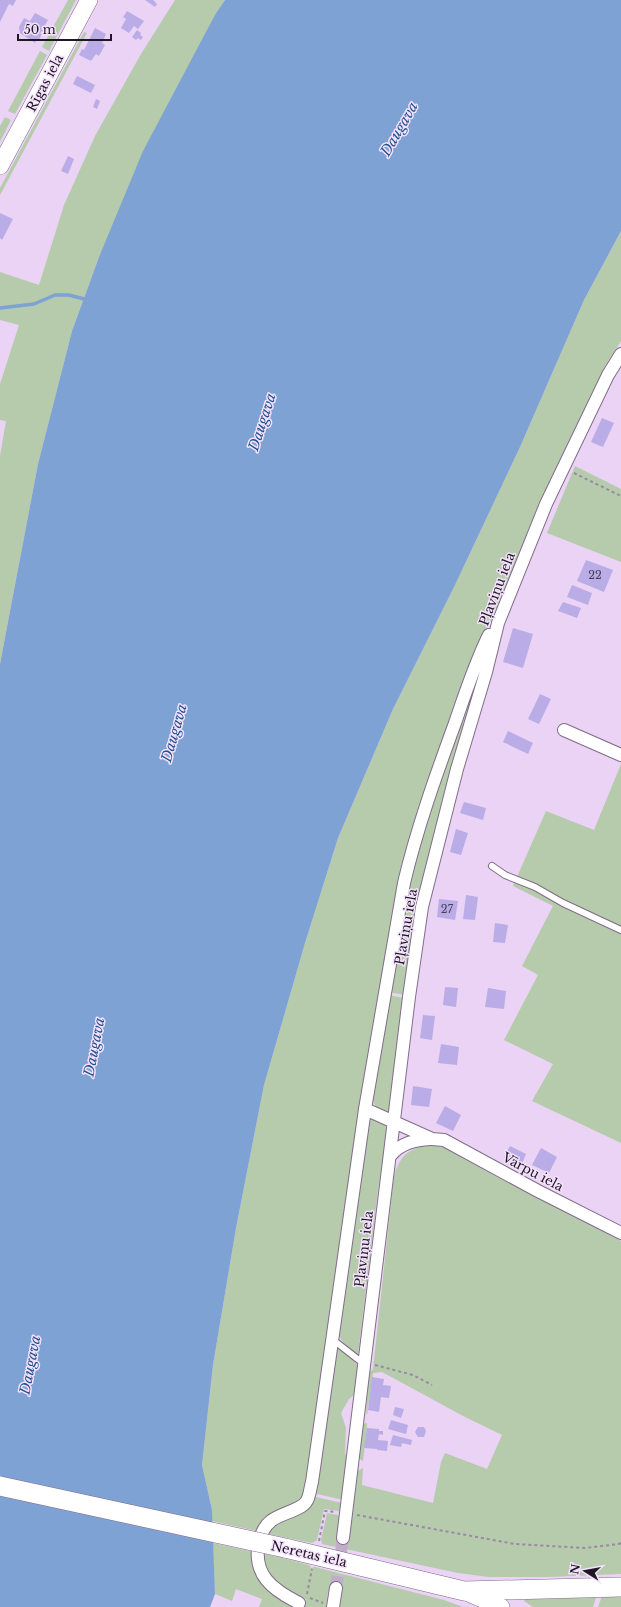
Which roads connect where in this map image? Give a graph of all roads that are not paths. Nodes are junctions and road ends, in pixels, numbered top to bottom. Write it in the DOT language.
graph roads {
  1 [pos="89,0"];
  2 [pos="0,166"];
  3 [pos="621,354"];
  4 [pos="498,623"];
  5 [pos="564,730"];
  6 [pos="621,755"];
  7 [pos="492,866"];
  8 [pos="621,930"];
  9 [pos="365,1109"];
  10 [pos="395,1122"];
  11 [pos="432,1139"];
  12 [pos="390,1155"];
  13 [pos="621,1234"];
  14 [pos="332,1339"];
  15 [pos="364,1364"];
  16 [pos="0,1486"];
  17 [pos="343,1538"];
  18 [pos="621,1586"];
  19 [pos="336,1588"];
  20 [pos="464,1591"];
  21 [pos="300,1601"];
  22 [pos="333,1607"];
  23 [pos="501,1607"];
  1 -- 2 [label="main road, Rīgas iela"];
  3 -- 4 [label="street, Pļaviņu iela"];
  4 -- 9 [label="street"];
  4 -- 10 [label="street, Pļaviņu iela"];
  5 -- 6 [label="street"];
  7 -- 8 [label="lane"];
  9 -- 10 [label="street, Vārpu iela"];
  9 -- 14 [label="street"];
  10 -- 11 [label="street, Vārpu iela"];
  10 -- 12 [label="street, Pļaviņu iela"];
  11 -- 12 [label="street, Vārpu iela"];
  11 -- 13 [label="street, Vārpu iela"];
  12 -- 15 [label="street, Pļaviņu iela"];
  14 -- 15 [label="lane"];
  14 -- 21 [label="street"];
  15 -- 17 [label="street, Pļaviņu iela"];
  16 -- 20 [label="main road, Neretas iela, bridge"];
  18 -- 20 [label="main road, Neretas iela"];
  19 -- 22 [label="street"];
  20 -- 23 [label="main road"];
}
